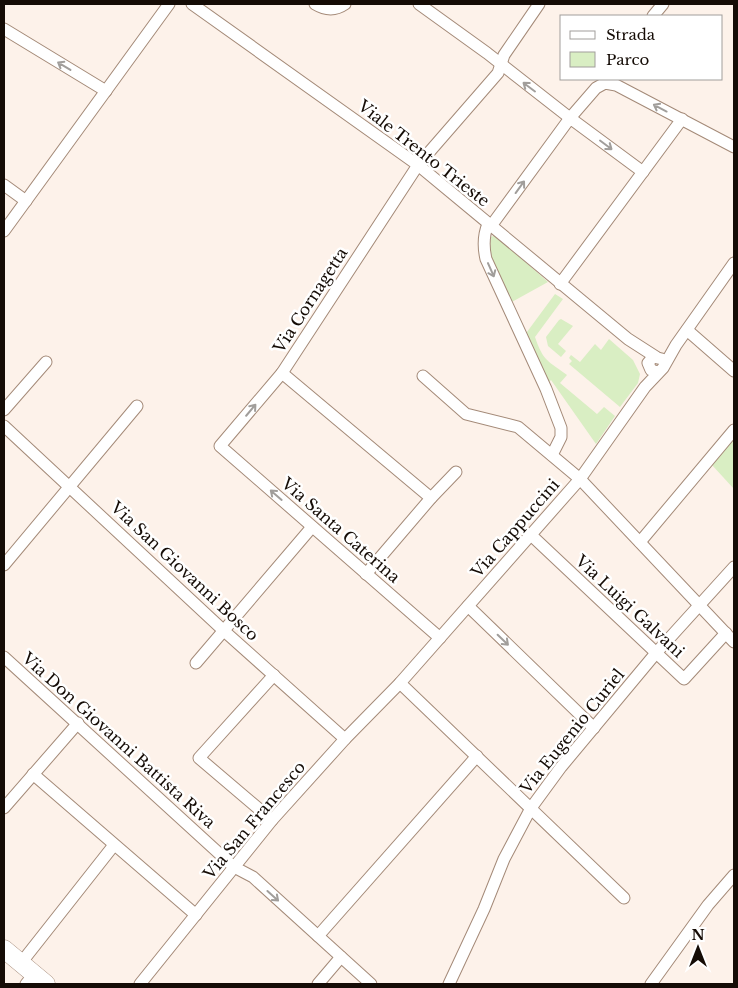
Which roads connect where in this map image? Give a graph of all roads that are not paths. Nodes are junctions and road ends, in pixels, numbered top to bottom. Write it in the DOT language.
graph roads {
  1 [pos="170,4"];
  2 [pos="192,4"];
  3 [pos="315,4"];
  4 [pos="345,4"];
  5 [pos="419,4"];
  6 [pos="540,4"];
  7 [pos="663,4"];
  8 [pos="654,15"];
  9 [pos="4,29"];
  10 [pos="500,64"];
  11 [pos="606,81"];
  12 [pos="106,91"];
  13 [pos="570,118"];
  14 [pos="682,120"];
  15 [pos="734,147"];
  16 [pos="418,165"];
  17 [pos="643,172"];
  18 [pos="4,185"];
  19 [pos="26,201"];
  20 [pos="489,225"];
  21 [pos="4,231"];
  22 [pos="734,263"];
  23 [pos="560,284"];
  24 [pos="687,330"];
  25 [pos="46,362"];
  26 [pos="655,364"];
  27 [pos="734,371"];
  28 [pos="282,373"];
  29 [pos="423,376"];
  30 [pos="137,406"];
  31 [pos="4,410"];
  32 [pos="4,426"];
  33 [pos="734,430"];
  34 [pos="220,446"];
  35 [pos="552,455"];
  36 [pos="456,472"];
  37 [pos="580,479"];
  38 [pos="70,487"];
  39 [pos="431,498"];
  40 [pos="312,527"];
  41 [pos="531,535"];
  42 [pos="640,542"];
  43 [pos="4,565"];
  44 [pos="734,567"];
  45 [pos="366,574"];
  46 [pos="468,606"];
  47 [pos="700,606"];
  48 [pos="223,630"];
  49 [pos="726,633"];
  50 [pos="440,638"];
  51 [pos="734,642"];
  52 [pos="656,653"];
  53 [pos="4,657"];
  54 [pos="196,663"];
  55 [pos="274,675"];
  56 [pos="400,683"];
  57 [pos="78,723"];
  58 [pos="594,728"];
  59 [pos="345,739"];
  60 [pos="477,756"];
  61 [pos="33,774"];
  62 [pos="4,808"];
  63 [pos="531,808"];
  64 [pos="272,820"];
  65 [pos="114,845"];
  66 [pos="234,867"];
  67 [pos="734,875"];
  68 [pos="624,898"];
  69 [pos="196,915"];
  70 [pos="318,936"];
  71 [pos="4,949"];
  72 [pos="341,957"];
  73 [pos="32,976"];
  74 [pos="140,984"];
  75 [pos="318,984"];
  76 [pos="371,984"];
  77 [pos="448,984"];
  78 [pos="651,984"];
  1 -- 12 [label="street"];
  2 -- 16 [label="street, Viale Trento Trieste"];
  3 -- 4 [label="street"];
  5 -- 10 [label="street"];
  6 -- 10 [label="street, Via Cornagetta"];
  7 -- 8 [label="street"];
  12 -- 9 [label="street, one-way"];
  13 -- 10 [label="street, one-way"];
  10 -- 16 [label="street, Via Cornagetta"];
  11 -- 13 [label="street"];
  14 -- 11 [label="street, one-way"];
  12 -- 19 [label="street"];
  13 -- 17 [label="street, one-way"];
  20 -- 13 [label="street, one-way"];
  14 -- 15 [label="street"];
  14 -- 17 [label="street"];
  16 -- 20 [label="street, Viale Trento Trieste"];
  16 -- 28 [label="street, Via Cornagetta"];
  17 -- 23 [label="street"];
  18 -- 19 [label="street"];
  19 -- 21 [label="street"];
  20 -- 23 [label="street, Viale Trento Trieste"];
  20 -- 35 [label="street, one-way"];
  22 -- 24 [label="street, Via Cappuccini"];
  23 -- 26 [label="street, Viale Trento Trieste"];
  24 -- 26 [label="street, Via Cappuccini"];
  24 -- 27 [label="street"];
  25 -- 31 [label="street"];
  26 -- 37 [label="street, Via Cappuccini"];
  34 -- 28 [label="street, Via Cornagetta, one-way"];
  28 -- 39 [label="street"];
  29 -- 35 [label="street"];
  30 -- 38 [label="street"];
  32 -- 38 [label="street, Via San Giovanni Bosco"];
  33 -- 42 [label="street"];
  40 -- 34 [label="street, Via Santa Caterina, one-way"];
  35 -- 37 [label="street"];
  36 -- 39 [label="street"];
  37 -- 41 [label="street, Via Cappuccini"];
  37 -- 42 [label="street"];
  38 -- 43 [label="street"];
  38 -- 48 [label="street, Via San Giovanni Bosco"];
  39 -- 45 [label="street"];
  40 -- 45 [label="street, Via Santa Caterina"];
  40 -- 48 [label="street"];
  41 -- 46 [label="street, Via Cappuccini"];
  41 -- 52 [label="street, Via Luigi Galvani"];
  42 -- 47 [label="street"];
  44 -- 47 [label="street, Via Eugenio Curiel"];
  45 -- 50 [label="street, Via Santa Caterina"];
  46 -- 50 [label="street, Via Cappuccini"];
  46 -- 58 [label="street, one-way"];
  47 -- 49 [label="street"];
  47 -- 52 [label="street, Via Eugenio Curiel"];
  48 -- 54 [label="street"];
  48 -- 55 [label="street, Via San Giovanni Bosco"];
  49 -- 51 [label="street"];
  49 -- 52 [label="street, Via Luigi Galvani"];
  50 -- 56 [label="street, Via Cappuccini"];
  52 -- 58 [label="street, Via Eugenio Curiel"];
  53 -- 57 [label="street, Via Don Giovanni Battista Riva"];
  55 -- 59 [label="street, Via San Giovanni Bosco"];
  55 -- 64 [label="street"];
  56 -- 59 [label="street, Via San Francesco"];
  56 -- 60 [label="street"];
  57 -- 61 [label="street"];
  57 -- 66 [label="street, Via Don Giovanni Battista Riva"];
  58 -- 63 [label="street, Via Eugenio Curiel"];
  59 -- 64 [label="street, Via San Francesco"];
  60 -- 63 [label="street"];
  60 -- 70 [label="street"];
  61 -- 62 [label="street"];
  61 -- 65 [label="street"];
  63 -- 68 [label="street"];
  63 -- 77 [label="street, Via Eugenio Curiel"];
  64 -- 66 [label="street, Via San Francesco"];
  65 -- 69 [label="street"];
  65 -- 73 [label="street"];
  66 -- 69 [label="street, Via San Francesco"];
  66 -- 70 [label="street, Via Don Giovanni Battista Riva, one-way"];
  67 -- 78 [label="street"];
  69 -- 74 [label="street, Via San Francesco"];
  70 -- 72 [label="street, Via Don Giovanni Battista Riva"];
  71 -- 73 [label="main road"];
  72 -- 75 [label="street"];
  72 -- 76 [label="street, Via Don Giovanni Battista Riva"];
}
